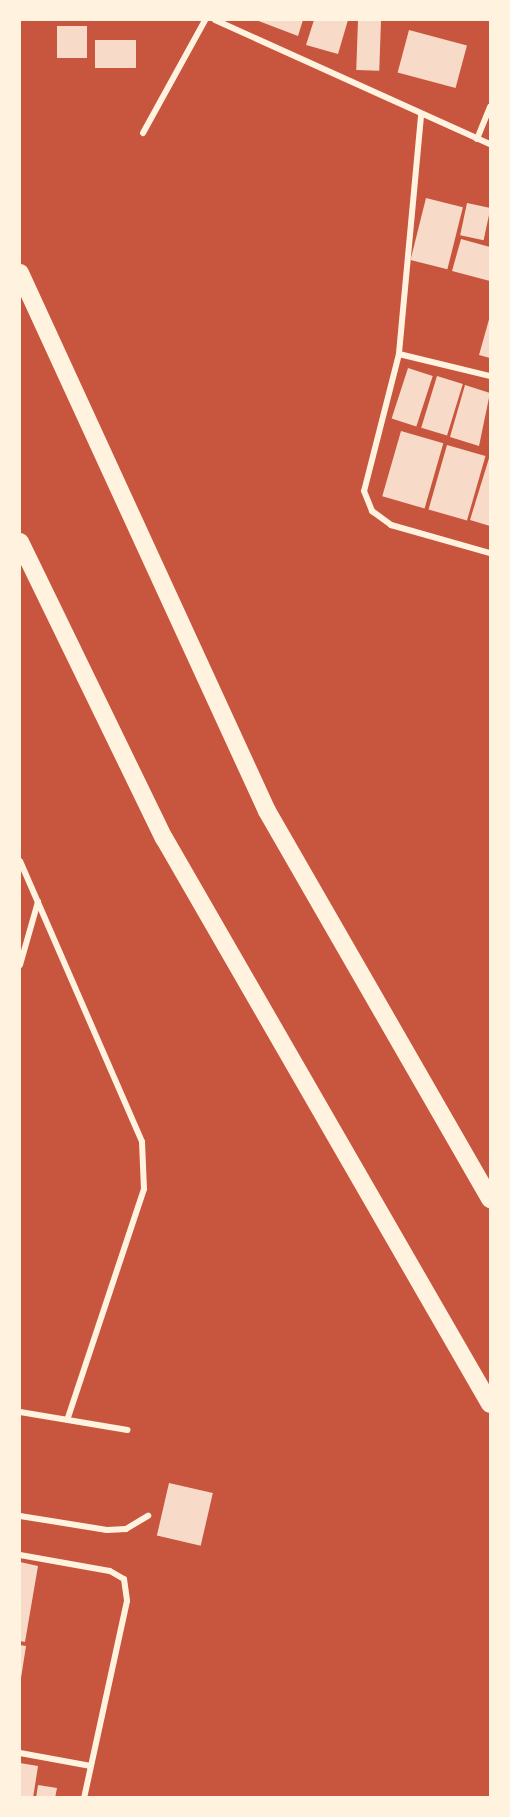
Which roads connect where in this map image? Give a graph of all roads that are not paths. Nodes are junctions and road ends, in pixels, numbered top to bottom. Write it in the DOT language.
graph roads {
  1 [pos="205,20"];
  2 [pos="214,20"];
  3 [pos="490,107"];
  4 [pos="421,116"];
  5 [pos="143,133"];
  6 [pos="477,139"];
  7 [pos="490,144"];
  8 [pos="20,273"];
  9 [pos="399,354"];
  10 [pos="490,376"];
  11 [pos="20,543"];
  12 [pos="490,553"];
  13 [pos="20,861"];
  14 [pos="39,901"];
  15 [pos="20,965"];
  16 [pos="490,1199"];
  17 [pos="490,1404"];
  18 [pos="20,1412"];
  19 [pos="67,1420"];
  20 [pos="128,1430"];
  21 [pos="20,1516"];
  22 [pos="148,1516"];
  23 [pos="20,1555"];
  24 [pos="20,1753"];
  25 [pos="91,1766"];
  26 [pos="84,1797"];
  1 -- 5 [label="street"];
  2 -- 4 [label="street"];
  3 -- 6 [label="street"];
  4 -- 6 [label="street"];
  4 -- 9 [label="street"];
  6 -- 7 [label="street"];
  8 -- 16 [label="highway"];
  9 -- 10 [label="street"];
  9 -- 12 [label="street"];
  11 -- 17 [label="highway"];
  13 -- 14 [label="street"];
  14 -- 15 [label="street"];
  14 -- 19 [label="street"];
  18 -- 19 [label="street"];
  19 -- 20 [label="street"];
  21 -- 22 [label="street"];
  23 -- 25 [label="street"];
  24 -- 25 [label="street"];
  25 -- 26 [label="street"];
}
